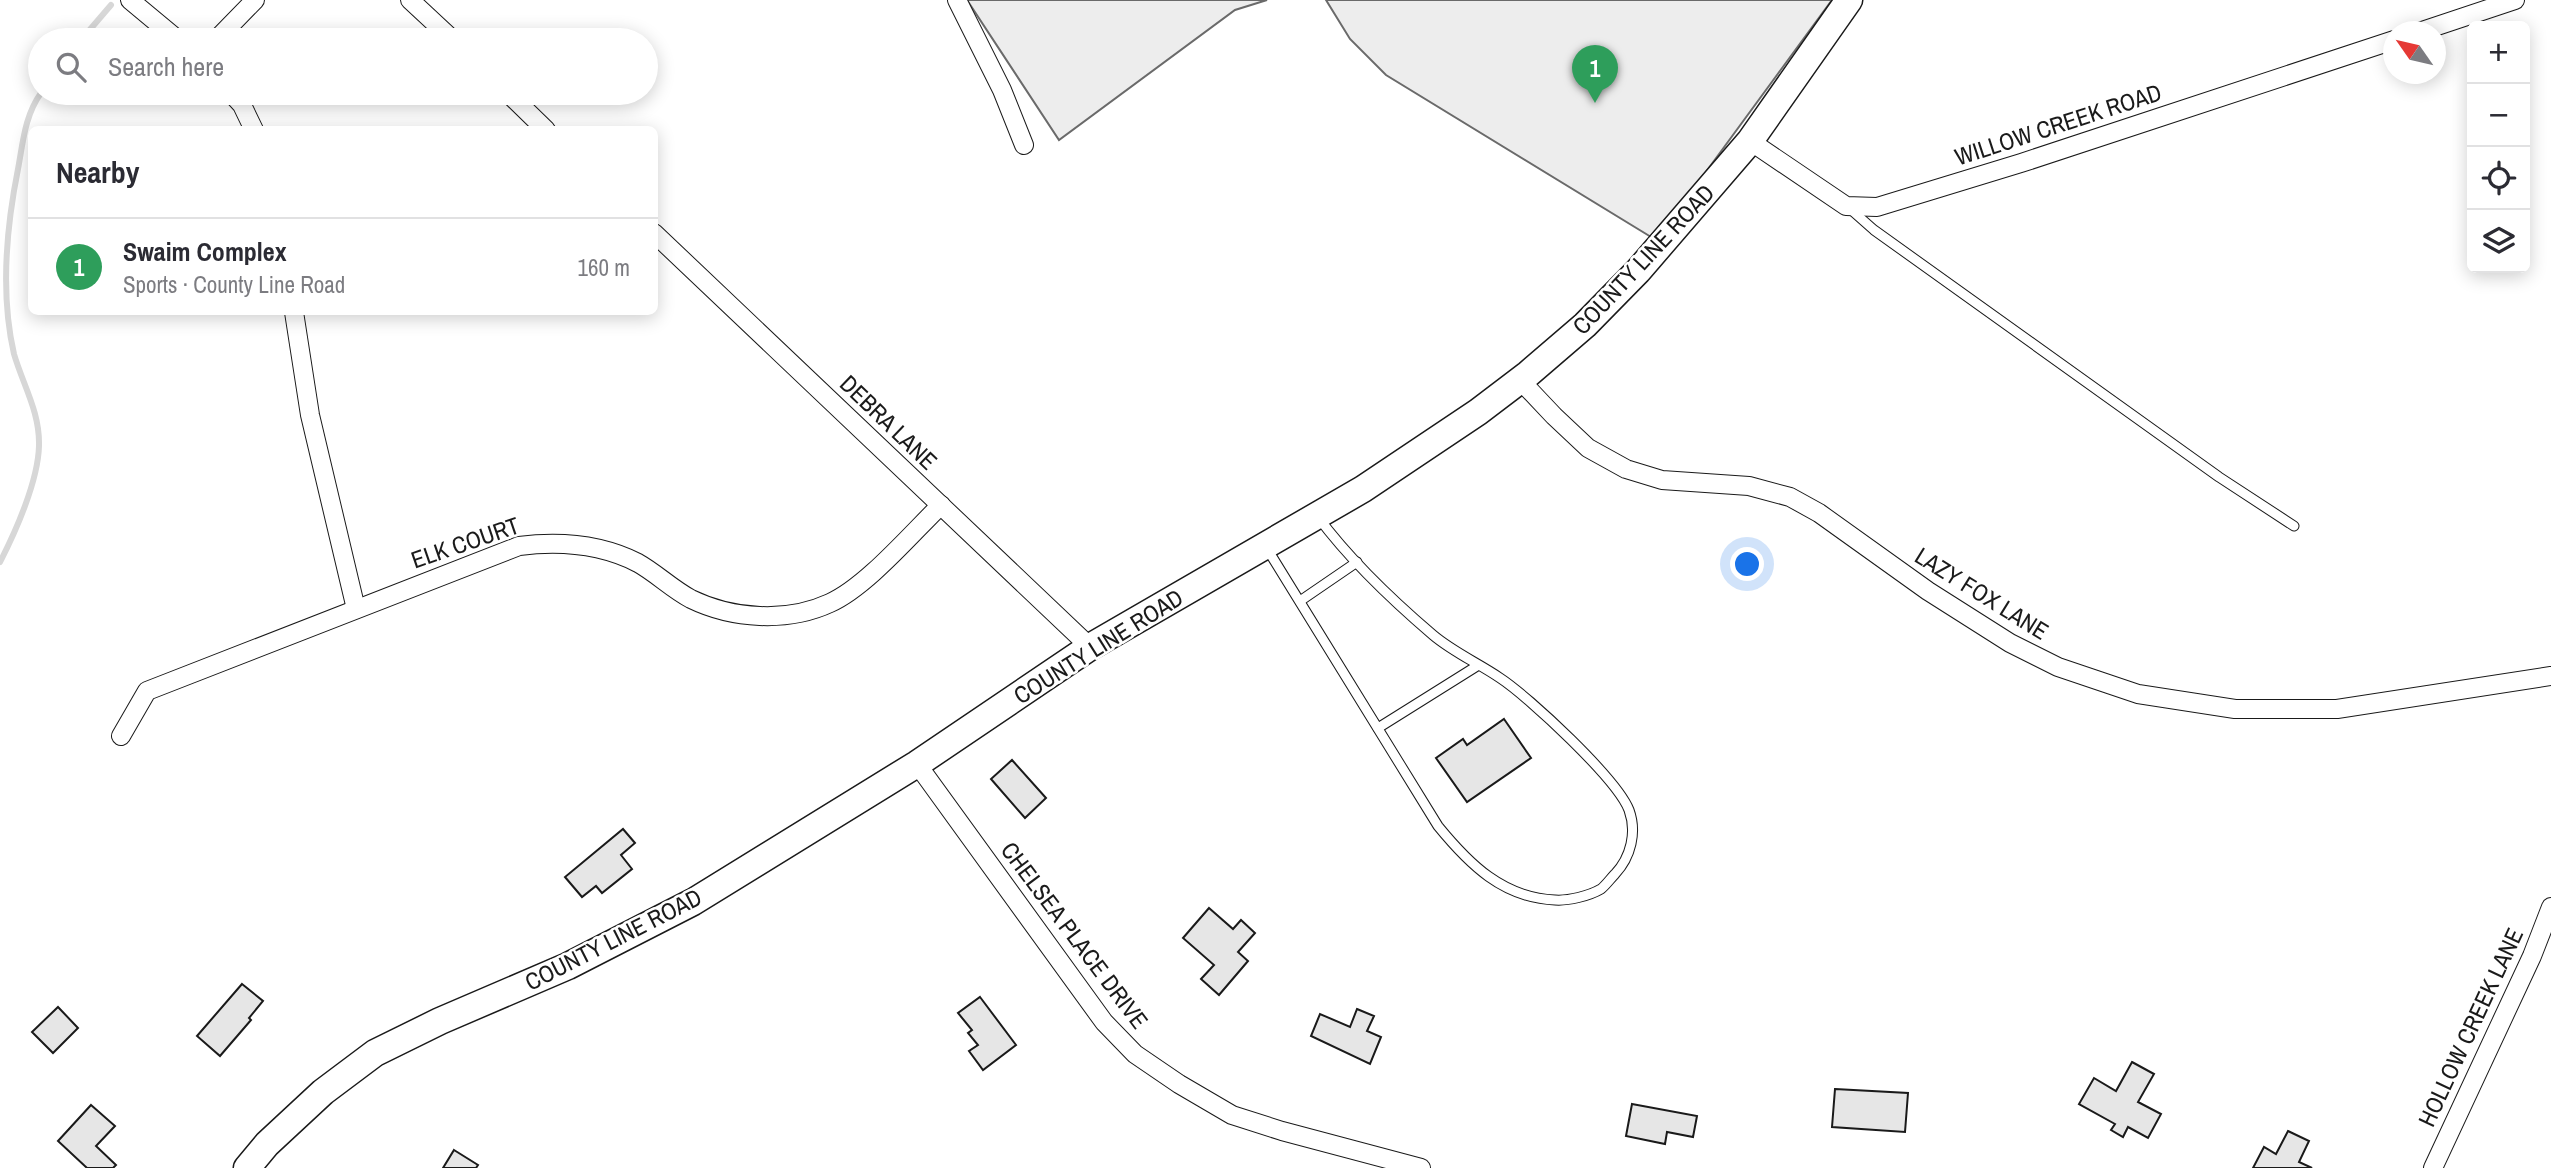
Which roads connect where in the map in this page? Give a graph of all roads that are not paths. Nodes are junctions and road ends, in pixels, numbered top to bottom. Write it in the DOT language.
graph roads {
  1 [pos="130,0"];
  2 [pos="255,0"];
  3 [pos="410,0"];
  4 [pos="957,0"];
  5 [pos="1849,0"];
  6 [pos="2515,0"];
  7 [pos="2446,23"];
  8 [pos="164,28"];
  9 [pos="228,28"];
  10 [pos="440,28"];
  11 [pos="2383,43"];
  12 [pos="242,105"];
  13 [pos="520,105"];
  14 [pos="252,126"];
  15 [pos="542,126"];
  16 [pos="1750,141"];
  17 [pos="1024,145"];
  18 [pos="1846,206"];
  19 [pos="658,237"];
  20 [pos="294,315"];
  21 [pos="1520,380"];
  22 [pos="941,505"];
  23 [pos="1317,515"];
  24 [pos="2294,526"];
  25 [pos="1265,545"];
  26 [pos="1357,562"];
  27 [pos="1300,601"];
  28 [pos="356,609"];
  29 [pos="1090,647"];
  30 [pos="1477,666"];
  31 [pos="2550,682"];
  32 [pos="1378,729"];
  33 [pos="121,736"];
  34 [pos="917,764"];
  35 [pos="2551,907"];
  36 [pos="247,1168"];
  37 [pos="1421,1168"];
  38 [pos="2433,1168"];
  1 -- 8 [label="street"];
  2 -- 9 [label="street"];
  3 -- 10 [label="street"];
  4 -- 17 [label="street"];
  5 -- 16 [label="street, COUNTY LINE ROAD"];
  6 -- 7 [label="street"];
  11 -- 18 [label="street, WILLOW CREEK ROAD"];
  12 -- 14 [label="street"];
  13 -- 15 [label="street"];
  16 -- 18 [label="street"];
  16 -- 21 [label="street, COUNTY LINE ROAD"];
  18 -- 24 [label="lane"];
  19 -- 22 [label="street, DEBRA LANE"];
  20 -- 28 [label="street"];
  21 -- 23 [label="street, COUNTY LINE ROAD"];
  21 -- 31 [label="street, LAZY FOX LANE"];
  22 -- 28 [label="street, ELK COURT"];
  22 -- 29 [label="street, DEBRA LANE"];
  23 -- 25 [label="street, COUNTY LINE ROAD"];
  23 -- 26 [label="lane"];
  25 -- 27 [label="lane"];
  25 -- 29 [label="street, COUNTY LINE ROAD"];
  26 -- 27 [label="lane"];
  26 -- 30 [label="lane"];
  27 -- 32 [label="lane"];
  28 -- 33 [label="street, ELK COURT"];
  29 -- 34 [label="street, COUNTY LINE ROAD"];
  30 -- 32 [label="lane"];
  30 -- 32 [label="lane"];
  34 -- 36 [label="street, COUNTY LINE ROAD"];
  34 -- 37 [label="street, CHELSEA PLACE DRIVE"];
  35 -- 38 [label="street, HOLLOW CREEK LANE"];
}
